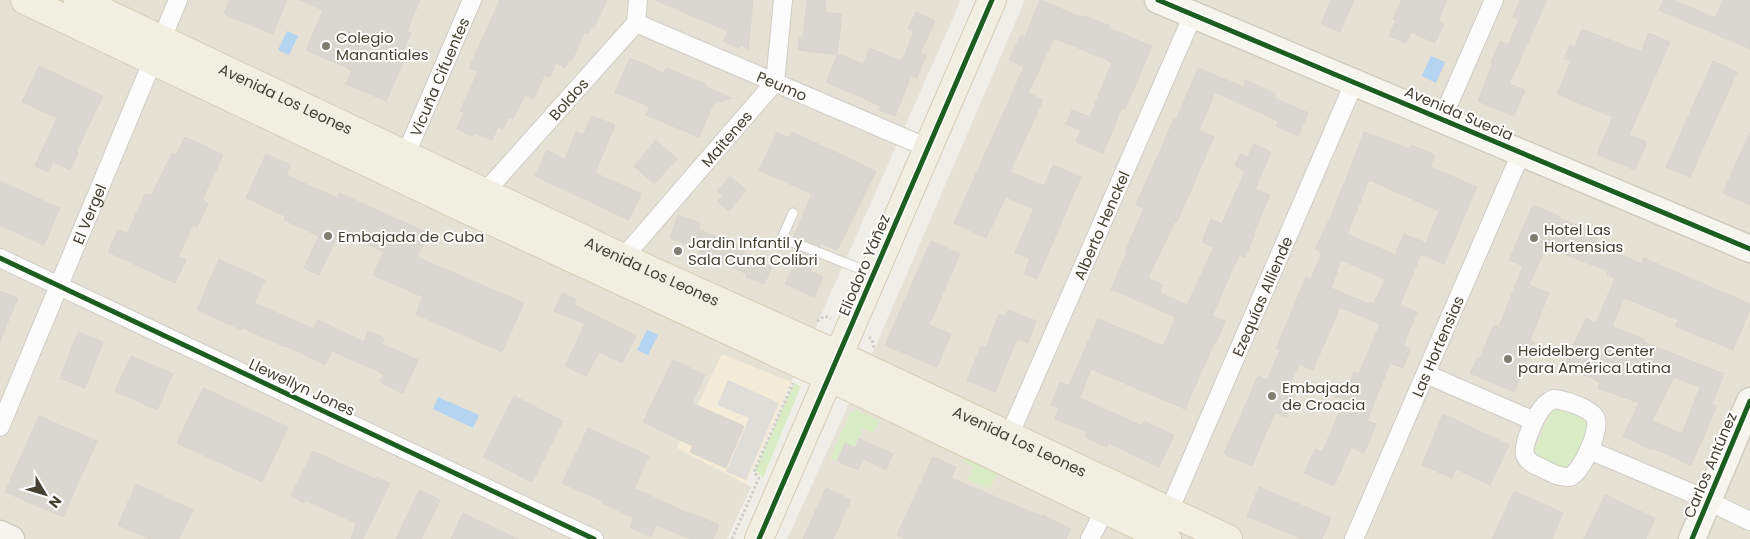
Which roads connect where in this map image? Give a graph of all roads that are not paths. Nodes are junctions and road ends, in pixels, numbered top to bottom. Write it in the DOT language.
graph roads {
  1 [pos="25,0"];
  2 [pos="78,0"];
  3 [pos="178,0"];
  4 [pos="472,0"];
  5 [pos="638,0"];
  6 [pos="783,0"];
  7 [pos="992,0"];
  8 [pos="1158,0"];
  9 [pos="1494,0"];
  10 [pos="1193,14"];
  11 [pos="636,22"];
  12 [pos="157,50"];
  13 [pos="775,82"];
  14 [pos="1354,83"];
  15 [pos="1442,120"];
  16 [pos="928,148"];
  17 [pos="1521,153"];
  18 [pos="406,154"];
  19 [pos="485,192"];
  20 [pos="793,212"];
  21 [pos="1750,249"];
  22 [pos="0,258"];
  23 [pos="623,258"];
  24 [pos="874,274"];
  25 [pos="59,286"];
  26 [pos="834,366"];
  27 [pos="1426,374"];
  28 [pos="1750,401"];
  29 [pos="1534,422"];
  30 [pos="0,427"];
  31 [pos="1009,436"];
  32 [pos="1589,450"];
  33 [pos="1708,501"];
  34 [pos="1105,509"];
  35 [pos="1169,512"];
  36 [pos="1750,521"];
  37 [pos="0,534"];
  38 [pos="11,539"];
  39 [pos="594,539"];
  40 [pos="759,539"];
  41 [pos="1090,539"];
  42 [pos="1167,539"];
  43 [pos="1228,539"];
  44 [pos="1354,539"];
  45 [pos="1692,539"];
  1 -- 12 [label="main road, Avenida Los Leones"];
  2 -- 12 [label="main road, Avenida Los Leones"];
  3 -- 12 [label="street, El Vergel"];
  4 -- 18 [label="street, Vicuña Cifuentes"];
  5 -- 11 [label="street"];
  6 -- 13 [label="street"];
  7 -- 16 [label="main road, Eliodoro Yáñez"];
  8 -- 10 [label="street, Avenida Suecia"];
  9 -- 15 [label="street"];
  10 -- 14 [label="street, Avenida Suecia"];
  10 -- 31 [label="street, Alberto Henckel"];
  11 -- 13 [label="street, Peumo"];
  11 -- 19 [label="street, Boldos"];
  12 -- 18 [label="main road, Avenida Los Leones"];
  12 -- 25 [label="street, El Vergel"];
  12 -- 26 [label="main road, Avenida Los Leones"];
  13 -- 16 [label="street, Peumo"];
  13 -- 23 [label="street, Maitenes"];
  14 -- 15 [label="street, Avenida Suecia"];
  14 -- 35 [label="street, Ezequías Alliende"];
  15 -- 17 [label="street, Avenida Suecia"];
  16 -- 24 [label="main road, Eliodoro Yáñez"];
  17 -- 21 [label="street, Avenida Suecia"];
  17 -- 27 [label="street, Las Hortensias"];
  18 -- 19 [label="main road, Avenida Los Leones"];
  19 -- 23 [label="main road, Avenida Los Leones"];
  20 -- 24 [label="lane"];
  22 -- 25 [label="street, Llewellyn Jones"];
  23 -- 26 [label="main road, Avenida Los Leones"];
  24 -- 26 [label="main road, Eliodoro Yáñez"];
  25 -- 30 [label="street, El Vergel"];
  25 -- 39 [label="street, Llewellyn Jones"];
  26 -- 31 [label="main road, Avenida Los Leones"];
  26 -- 34 [label="main road, Avenida Los Leones"];
  26 -- 40 [label="main road, Eliodoro Yáñez"];
  27 -- 29 [label="street"];
  27 -- 44 [label="street, Las Hortensias"];
  28 -- 33 [label="street, Carlos Antúnez"];
  29 -- 32 [label="street"];
  29 -- 32 [label="street"];
  31 -- 35 [label="main road, Avenida Los Leones"];
  32 -- 33 [label="street"];
  33 -- 36 [label="street"];
  33 -- 45 [label="street, Carlos Antúnez"];
  34 -- 41 [label="street"];
  34 -- 42 [label="main road, Avenida Los Leones"];
  35 -- 43 [label="main road, Avenida Los Leones"];
  37 -- 38 [label="street"];
}
